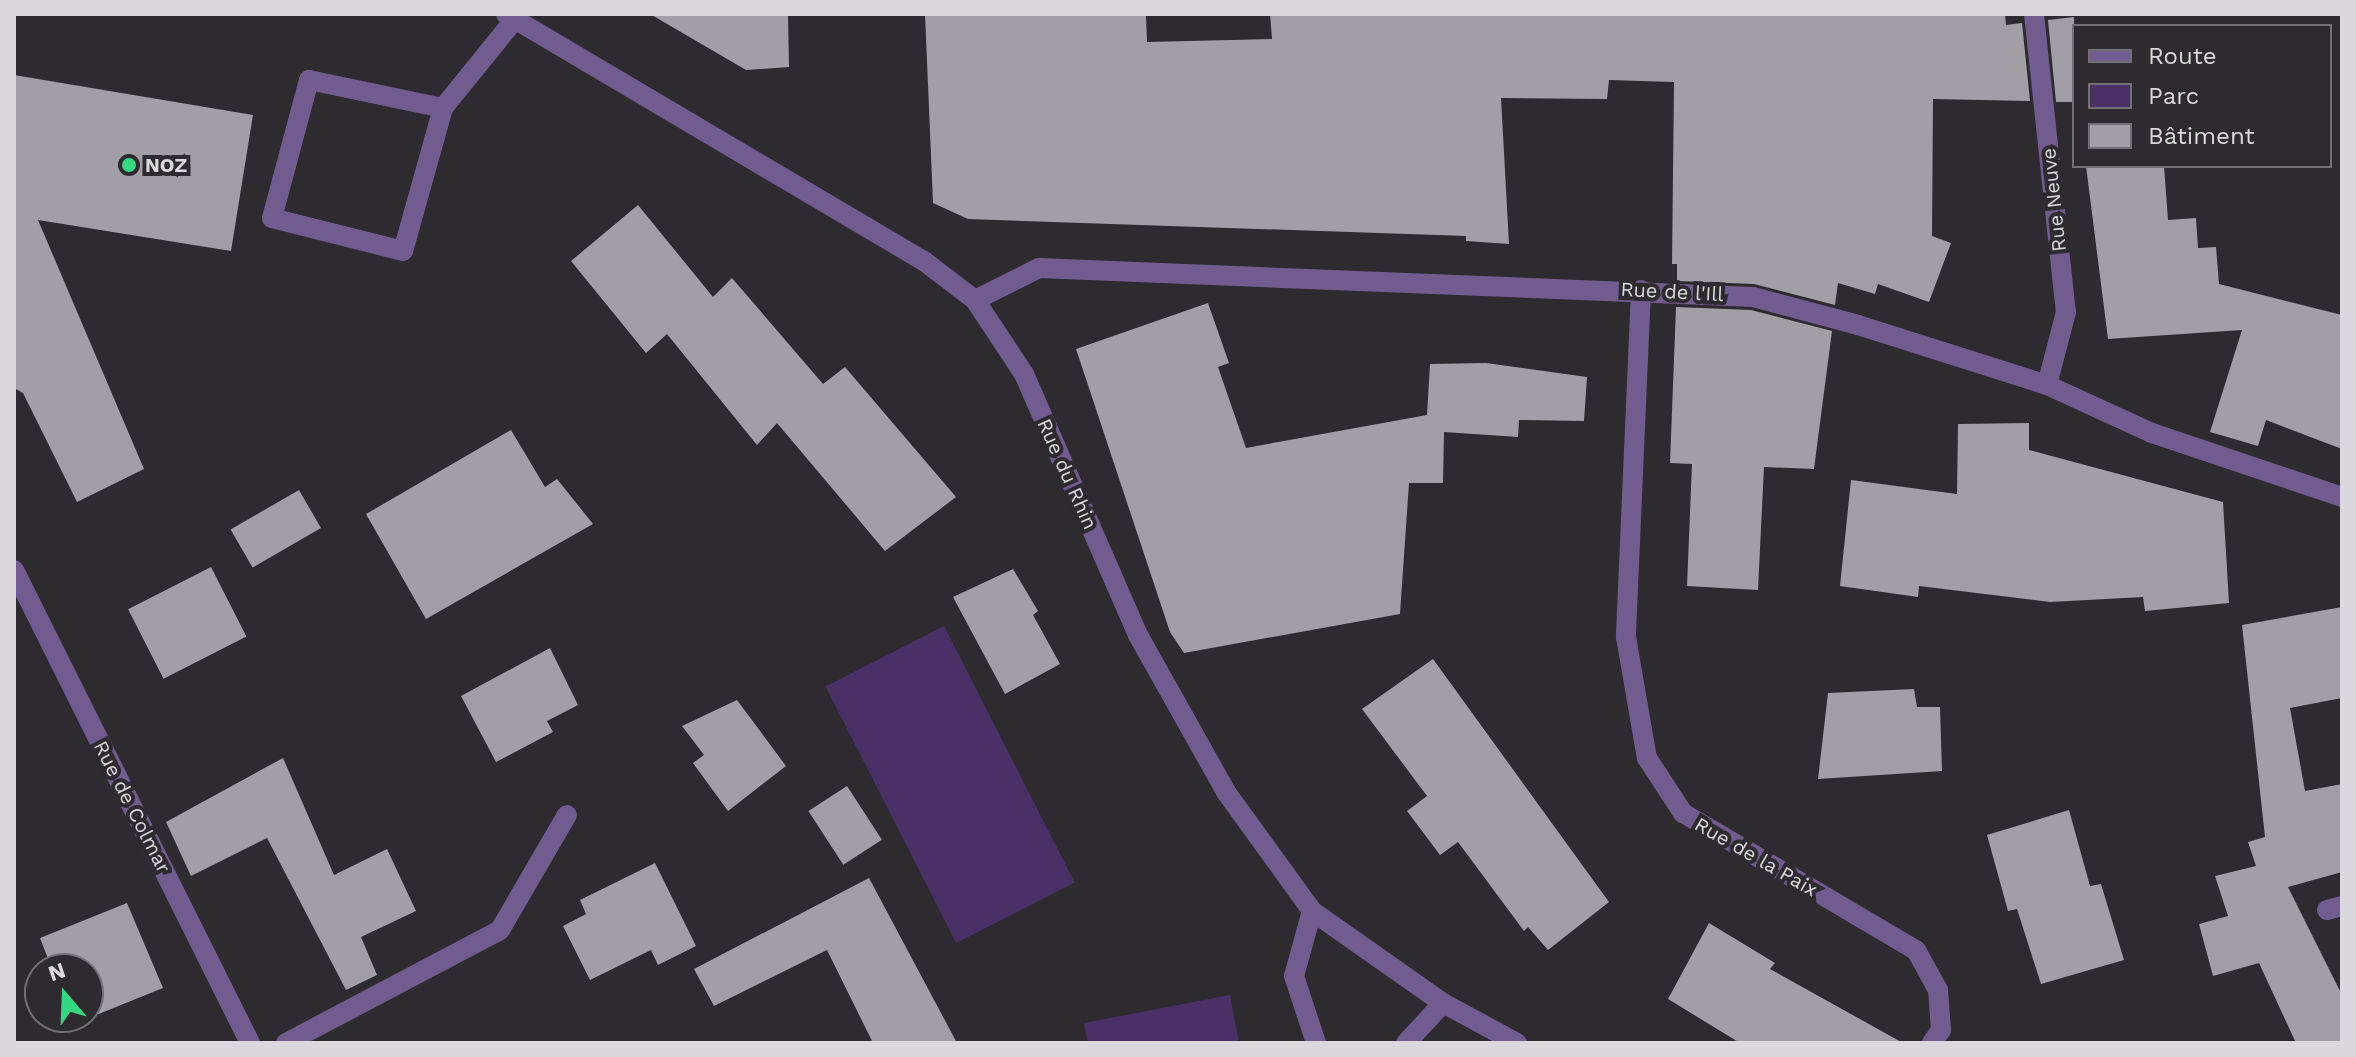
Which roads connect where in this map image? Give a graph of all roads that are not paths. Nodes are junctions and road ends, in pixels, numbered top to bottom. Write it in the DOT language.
graph roads {
  1 [pos="2034,14"];
  2 [pos="511,16"];
  3 [pos="443,108"];
  4 [pos="1641,290"];
  5 [pos="975,300"];
  6 [pos="2047,385"];
  7 [pos="2342,497"];
  8 [pos="14,570"];
  9 [pos="567,815"];
  10 [pos="1312,911"];
  11 [pos="1443,1003"];
  12 [pos="250,1043"];
  13 [pos="286,1043"];
  14 [pos="1316,1043"];
  15 [pos="1406,1043"];
  16 [pos="1517,1043"];
  17 [pos="1932,1043"];
  1 -- 6 [label="street, Rue Neuve"];
  2 -- 3 [label="street"];
  2 -- 5 [label="street, Rue du Rhin"];
  3 -- 3 [label="street"];
  4 -- 5 [label="street, Rue de l'Ill"];
  4 -- 6 [label="street, Rue de l'Ill"];
  4 -- 17 [label="street, Rue de la Paix"];
  5 -- 10 [label="street, Rue du Rhin"];
  6 -- 7 [label="street, Rue de l'Ill"];
  8 -- 12 [label="street, Rue de Colmar"];
  9 -- 13 [label="street"];
  10 -- 11 [label="street, Rue du Rhin"];
  10 -- 14 [label="street"];
  11 -- 15 [label="street"];
  11 -- 16 [label="street, Rue du Rhin"];
}
